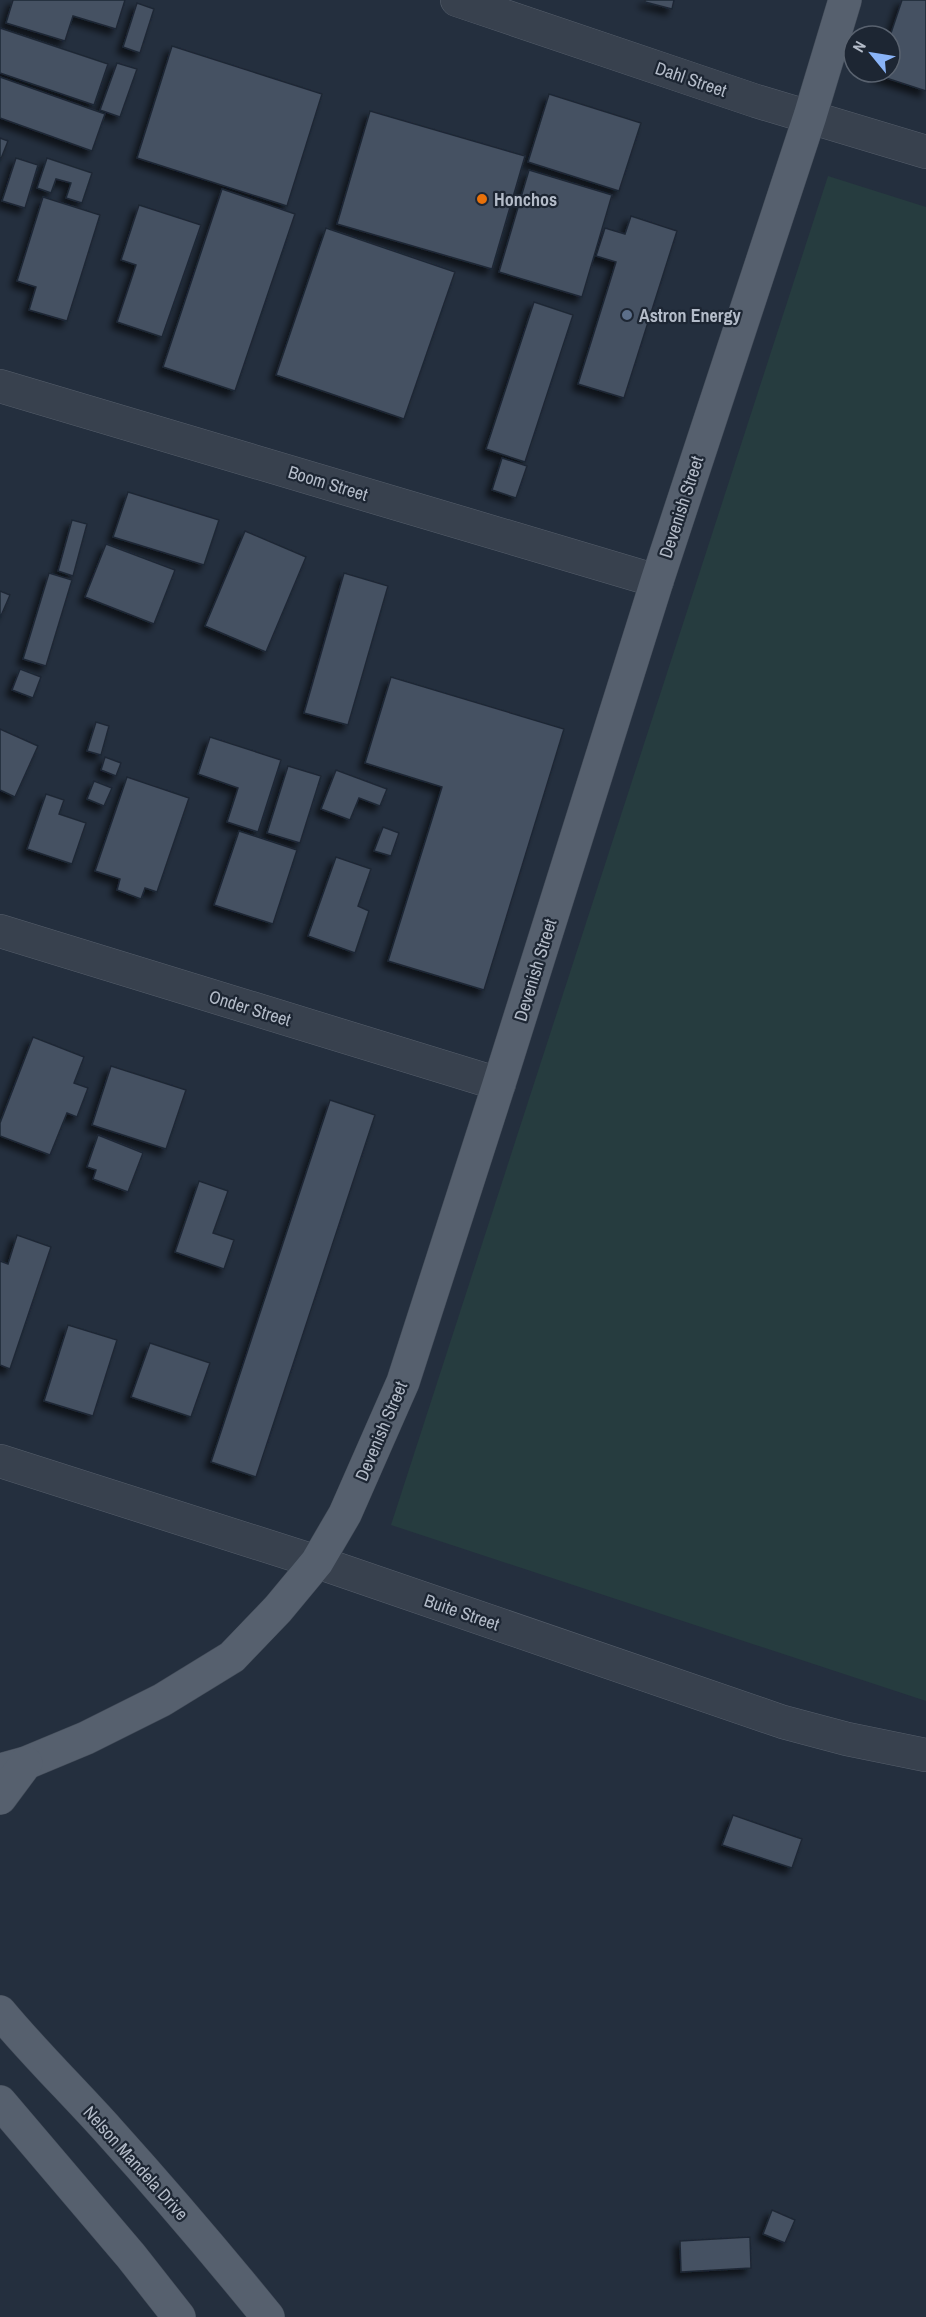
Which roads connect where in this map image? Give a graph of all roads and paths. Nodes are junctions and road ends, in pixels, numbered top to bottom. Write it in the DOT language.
graph roads {
  1 [pos="457,0"];
  2 [pos="845,0"];
  3 [pos="810,116"];
  4 [pos="926,152"];
  5 [pos="0,386"];
  6 [pos="657,581"];
  7 [pos="0,931"];
  8 [pos="499,1084"];
  9 [pos="0,1461"];
  10 [pos="317,1562"];
  11 [pos="926,1755"];
  12 [pos="13,1766"];
  13 [pos="0,1798"];
  14 [pos="0,2012"];
  15 [pos="0,2102"];
  16 [pos="179,2317"];
  17 [pos="268,2317"];
  1 -- 3 [label="street, Dahl Street"];
  2 -- 3 [label="main road, Devenish Street"];
  3 -- 4 [label="street, Dahl Street"];
  3 -- 6 [label="main road, Devenish Street"];
  5 -- 6 [label="street, Boom Street"];
  6 -- 8 [label="main road, Devenish Street"];
  7 -- 8 [label="street, Onder Street"];
  8 -- 10 [label="main road, Devenish Street"];
  9 -- 10 [label="street, Buite Street"];
  10 -- 11 [label="street, Buite Street"];
  10 -- 12 [label="main road, Devenish Street"];
  12 -- 13 [label="main road"];
  14 -- 17 [label="main road, Nelson Mandela Drive"];
  15 -- 16 [label="main road"];
}
